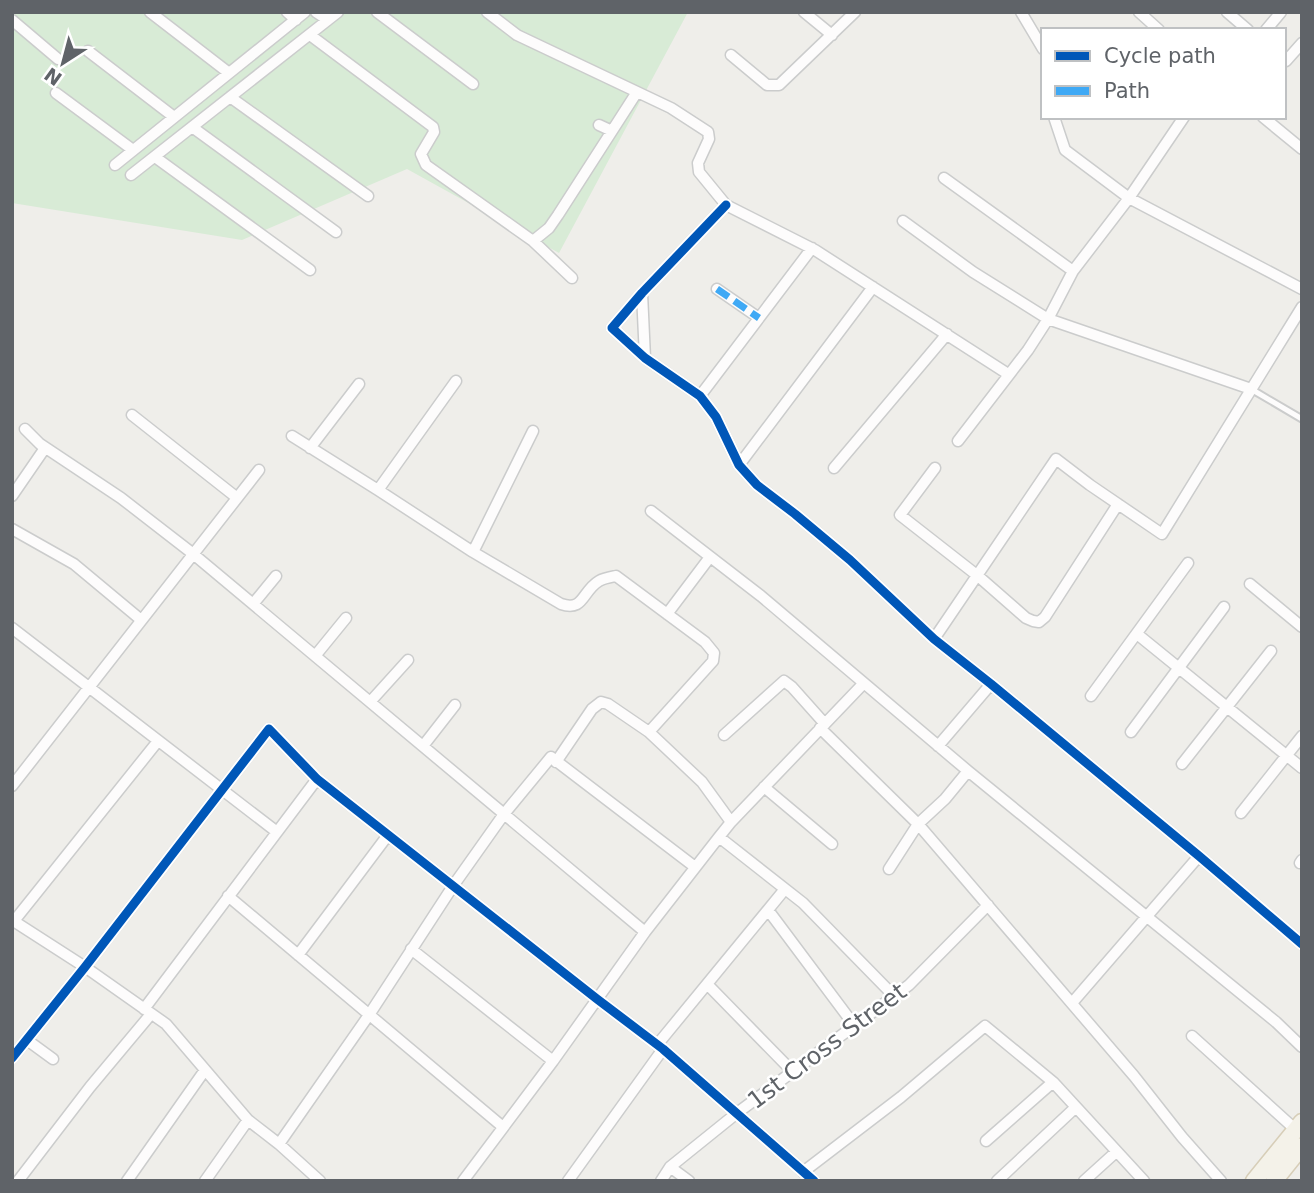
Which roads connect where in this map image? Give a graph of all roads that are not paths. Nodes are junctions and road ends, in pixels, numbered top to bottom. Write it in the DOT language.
graph roads {
  1 [pos="150,12"];
  2 [pos="287,12"];
  3 [pos="305,12"];
  4 [pos="316,12"];
  5 [pos="338,12"];
  6 [pos="377,12"];
  7 [pos="487,12"];
  8 [pos="804,12"];
  9 [pos="855,12"];
  10 [pos="1021,12"];
  11 [pos="1227,12"];
  12 [pos="1281,12"];
  13 [pos="1142,13"];
  14 [pos="12,20"];
  15 [pos="296,20"];
  16 [pos="328,20"];
  17 [pos="1157,28"];
  18 [pos="1246,28"];
  19 [pos="1268,28"];
  20 [pos="310,35"];
  21 [pos="832,35"];
  22 [pos="1302,43"];
  23 [pos="1041,46"];
  24 [pos="88,51"];
  25 [pos="731,55"];
  26 [pos="58,59"];
  27 [pos="1286,61"];
  28 [pos="229,73"];
  29 [pos="473,84"];
  30 [pos="637,92"];
  31 [pos="56,93"];
  32 [pos="230,97"];
  33 [pos="174,117"];
  34 [pos="1055,119"];
  35 [pos="1183,119"];
  36 [pos="1265,119"];
  37 [pos="599,125"];
  38 [pos="192,127"];
  39 [pos="612,131"];
  40 [pos="1302,149"];
  41 [pos="133,150"];
  42 [pos="155,157"];
  43 [pos="115,165"];
  44 [pos="131,175"];
  45 [pos="944,178"];
  46 [pos="368,196"];
  47 [pos="1129,198"];
  48 [pos="726,205"];
  49 [pos="903,221"];
  50 [pos="336,232"];
  51 [pos="533,241"];
  52 [pos="812,248"];
  53 [pos="310,270"];
  54 [pos="1073,271"];
  55 [pos="572,278"];
  56 [pos="873,287"];
  57 [pos="717,289"];
  58 [pos="1302,289"];
  59 [pos="642,293"];
  60 [pos="1302,307"];
  61 [pos="759,318"];
  62 [pos="1048,319"];
  63 [pos="947,334"];
  64 [pos="645,358"];
  65 [pos="1008,374"];
  66 [pos="456,381"];
  67 [pos="359,384"];
  68 [pos="1251,389"];
  69 [pos="700,396"];
  70 [pos="132,415"];
  71 [pos="1302,419"];
  72 [pos="25,429"];
  73 [pos="533,431"];
  74 [pos="292,436"];
  75 [pos="958,441"];
  76 [pos="45,448"];
  77 [pos="310,448"];
  78 [pos="738,465"];
  79 [pos="834,468"];
  80 [pos="935,468"];
  81 [pos="258,470"];
  82 [pos="379,490"];
  83 [pos="12,496"];
  84 [pos="236,497"];
  85 [pos="1118,504"];
  86 [pos="651,511"];
  87 [pos="12,529"];
  88 [pos="472,552"];
  89 [pos="192,553"];
  90 [pos="709,557"];
  91 [pos="1188,563"];
  92 [pos="276,576"];
  93 [pos="978,576"];
  94 [pos="1250,584"];
  95 [pos="253,604"];
  96 [pos="1224,607"];
  97 [pos="667,614"];
  98 [pos="346,618"];
  99 [pos="141,620"];
  100 [pos="12,628"];
  101 [pos="1302,628"];
  102 [pos="1137,634"];
  103 [pos="934,639"];
  104 [pos="1271,651"];
  105 [pos="315,656"];
  106 [pos="408,660"];
  107 [pos="1179,668"];
  108 [pos="864,683"];
  109 [pos="992,684"];
  110 [pos="88,687"];
  111 [pos="1091,696"];
  112 [pos="370,702"];
  113 [pos="455,705"];
  114 [pos="1226,706"];
  115 [pos="823,726"];
  116 [pos="649,732"];
  117 [pos="1131,732"];
  118 [pos="724,735"];
  119 [pos="1302,736"];
  120 [pos="158,741"];
  121 [pos="423,746"];
  122 [pos="938,746"];
  123 [pos="1287,756"];
  124 [pos="556,762"];
  125 [pos="1182,764"];
  126 [pos="1302,768"];
  127 [pos="968,771"];
  128 [pos="317,779"];
  129 [pos="12,786"];
  130 [pos="764,787"];
  131 [pos="222,790"];
  132 [pos="1241,813"];
  133 [pos="504,814"];
  134 [pos="731,822"];
  135 [pos="918,824"];
  136 [pos="276,832"];
  137 [pos="387,835"];
  138 [pos="719,837"];
  139 [pos="832,844"];
  140 [pos="1199,856"];
  141 [pos="695,867"];
  142 [pos="889,869"];
  143 [pos="453,886"];
  144 [pos="785,889"];
  145 [pos="228,896"];
  146 [pos="988,905"];
  147 [pos="768,910"];
  148 [pos="1147,916"];
  149 [pos="13,920"];
  150 [pos="645,932"];
  151 [pos="1302,944"];
  152 [pos="411,949"];
  153 [pos="298,955"];
  154 [pos="85,967"];
  155 [pos="707,984"];
  156 [pos="894,996"];
  157 [pos="597,999"];
  158 [pos="1072,1003"];
  159 [pos="147,1011"];
  160 [pos="369,1015"];
  161 [pos="854,1025"];
  162 [pos="1192,1036"];
  163 [pos="27,1040"];
  164 [pos="660,1047"];
  165 [pos="1302,1047"];
  166 [pos="12,1058"];
  167 [pos="53,1059"];
  168 [pos="553,1061"];
  169 [pos="205,1070"];
  170 [pos="793,1072"];
  171 [pos="1053,1082"];
  172 [pos="1076,1107"];
  173 [pos="737,1113"];
  174 [pos="248,1120"];
  175 [pos="1299,1126"];
  176 [pos="503,1127"];
  177 [pos="986,1141"];
  178 [pos="279,1144"];
  179 [pos="1302,1146"];
  180 [pos="1116,1152"];
  181 [pos="670,1167"];
  182 [pos="803,1172"];
  183 [pos="18,1181"];
  184 [pos="127,1181"];
  185 [pos="205,1181"];
  186 [pos="320,1181"];
  187 [pos="463,1181"];
  188 [pos="568,1181"];
  189 [pos="662,1181"];
  190 [pos="689,1181"];
  191 [pos="814,1181"];
  192 [pos="997,1181"];
  193 [pos="1084,1181"];
  194 [pos="1144,1181"];
  195 [pos="1221,1181"];
  196 [pos="1254,1181"];
  197 [pos="1274,1181"];
  1 -- 28 [label="street"];
  2 -- 15 [label="street"];
  3 -- 15 [label="street"];
  4 -- 16 [label="street"];
  5 -- 16 [label="street"];
  6 -- 29 [label="street"];
  7 -- 30 [label="street"];
  8 -- 21 [label="street"];
  9 -- 21 [label="street"];
  10 -- 23 [label="street"];
  11 -- 18 [label="street"];
  12 -- 19 [label="street"];
  13 -- 17 [label="street"];
  14 -- 26 [label="street"];
  15 -- 28 [label="street"];
  16 -- 20 [label="street"];
  20 -- 32 [label="street"];
  20 -- 51 [label="street"];
  21 -- 25 [label="street"];
  22 -- 27 [label="street"];
  24 -- 33 [label="street"];
  28 -- 33 [label="street"];
  30 -- 39 [label="street"];
  30 -- 48 [label="street"];
  31 -- 41 [label="street"];
  32 -- 38 [label="street"];
  32 -- 46 [label="street"];
  33 -- 41 [label="street"];
  34 -- 47 [label="street"];
  35 -- 47 [label="street"];
  36 -- 40 [label="street"];
  37 -- 39 [label="street"];
  38 -- 42 [label="street"];
  38 -- 50 [label="street"];
  39 -- 51 [label="street"];
  41 -- 43 [label="street"];
  42 -- 44 [label="street"];
  42 -- 53 [label="street"];
  45 -- 54 [label="street"];
  47 -- 54 [label="street"];
  47 -- 58 [label="street"];
  48 -- 52 [label="street"];
  48 -- 59 [label="street"];
  49 -- 62 [label="street"];
  51 -- 55 [label="street"];
  52 -- 56 [label="street"];
  52 -- 61 [label="street"];
  54 -- 62 [label="street"];
  56 -- 63 [label="street"];
  56 -- 78 [label="street"];
  57 -- 61 [label="street"];
  59 -- 64 [label="street"];
  59 -- 64 [label="street"];
  60 -- 68 [label="street"];
  61 -- 69 [label="street"];
  62 -- 65 [label="street"];
  62 -- 68 [label="street"];
  63 -- 65 [label="street"];
  63 -- 79 [label="street"];
  64 -- 69 [label="street"];
  65 -- 75 [label="street"];
  66 -- 82 [label="street"];
  67 -- 77 [label="street"];
  68 -- 71 [label="lane"];
  68 -- 85 [label="street"];
  69 -- 78 [label="street"];
  70 -- 84 [label="street"];
  72 -- 76 [label="street"];
  73 -- 88 [label="street"];
  74 -- 77 [label="street"];
  76 -- 83 [label="street"];
  76 -- 89 [label="street"];
  77 -- 82 [label="street"];
  78 -- 103 [label="street"];
  80 -- 93 [label="street"];
  81 -- 84 [label="street"];
  82 -- 88 [label="street"];
  84 -- 89 [label="street"];
  85 -- 93 [label="street"];
  85 -- 93 [label="street"];
  86 -- 90 [label="street"];
  87 -- 99 [label="street"];
  88 -- 97 [label="street"];
  89 -- 95 [label="street"];
  89 -- 99 [label="street"];
  90 -- 97 [label="street"];
  90 -- 108 [label="street"];
  91 -- 102 [label="street"];
  92 -- 95 [label="street"];
  93 -- 103 [label="street"];
  94 -- 101 [label="street"];
  95 -- 105 [label="street"];
  96 -- 107 [label="street"];
  97 -- 116 [label="street"];
  98 -- 105 [label="street"];
  99 -- 110 [label="street"];
  100 -- 110 [label="street"];
  102 -- 107 [label="street"];
  102 -- 111 [label="street"];
  103 -- 109 [label="street"];
  104 -- 114 [label="street"];
  105 -- 112 [label="street"];
  106 -- 112 [label="street"];
  107 -- 114 [label="street"];
  107 -- 117 [label="street"];
  108 -- 115 [label="street"];
  108 -- 122 [label="street"];
  109 -- 122 [label="street"];
  109 -- 140 [label="street"];
  110 -- 120 [label="street"];
  110 -- 129 [label="street"];
  112 -- 121 [label="street"];
  113 -- 121 [label="street"];
  114 -- 123 [label="street"];
  114 -- 125 [label="street"];
  115 -- 118 [label="street"];
  115 -- 130 [label="street"];
  115 -- 135 [label="street"];
  116 -- 124 [label="street"];
  116 -- 134 [label="street"];
  119 -- 123 [label="street"];
  120 -- 131 [label="street"];
  120 -- 149 [label="street"];
  121 -- 133 [label="street"];
  122 -- 127 [label="street"];
  123 -- 126 [label="street"];
  123 -- 132 [label="street"];
  124 -- 133 [label="street"];
  124 -- 141 [label="street"];
  127 -- 135 [label="street"];
  127 -- 148 [label="street"];
  128 -- 131 [label="street"];
  128 -- 136 [label="street"];
  128 -- 137 [label="street"];
  130 -- 134 [label="street"];
  130 -- 139 [label="street"];
  131 -- 136 [label="street"];
  131 -- 154 [label="street"];
  133 -- 143 [label="street"];
  133 -- 150 [label="street"];
  134 -- 138 [label="street"];
  135 -- 142 [label="street"];
  135 -- 146 [label="street"];
  136 -- 145 [label="street"];
  137 -- 143 [label="street"];
  137 -- 153 [label="street"];
  138 -- 141 [label="street"];
  138 -- 144 [label="street"];
  140 -- 148 [label="street"];
  140 -- 151 [label="street"];
  141 -- 150 [label="street"];
  143 -- 152 [label="street"];
  143 -- 157 [label="street"];
  144 -- 147 [label="street"];
  144 -- 156 [label="street"];
  145 -- 153 [label="street"];
  145 -- 159 [label="street"];
  146 -- 156 [label="street, 1st Cross Street"];
  146 -- 158 [label="street"];
  147 -- 155 [label="street"];
  147 -- 161 [label="street"];
  148 -- 158 [label="street"];
  148 -- 165 [label="street"];
  149 -- 154 [label="street"];
  150 -- 157 [label="street"];
  152 -- 160 [label="street"];
  152 -- 168 [label="street"];
  153 -- 160 [label="street"];
  154 -- 159 [label="street"];
  154 -- 163 [label="street"];
  155 -- 164 [label="street"];
  155 -- 170 [label="street"];
  156 -- 161 [label="street, 1st Cross Street"];
  157 -- 164 [label="street"];
  157 -- 168 [label="street"];
  158 -- 195 [label="street"];
  159 -- 169 [label="street"];
  159 -- 183 [label="street"];
  160 -- 176 [label="street"];
  160 -- 178 [label="street"];
  161 -- 170 [label="street, 1st Cross Street"];
  162 -- 175 [label="street"];
  163 -- 166 [label="street"];
  163 -- 167 [label="street"];
  164 -- 173 [label="street"];
  164 -- 188 [label="street"];
  168 -- 176 [label="street"];
  169 -- 174 [label="street"];
  169 -- 184 [label="street"];
  170 -- 173 [label="street, 1st Cross Street"];
  171 -- 172 [label="street"];
  171 -- 177 [label="street"];
  171 -- 182 [label="street"];
  172 -- 180 [label="street"];
  172 -- 192 [label="street"];
  173 -- 181 [label="street, 1st Cross Street"];
  173 -- 182 [label="street"];
  174 -- 178 [label="street"];
  174 -- 185 [label="street"];
  175 -- 196 [label="main road"];
  176 -- 187 [label="street"];
  178 -- 186 [label="street"];
  179 -- 197 [label="main road"];
  180 -- 193 [label="street"];
  180 -- 194 [label="street"];
  181 -- 189 [label="street, 1st Cross Street"];
  181 -- 190 [label="street"];
  182 -- 191 [label="street"];
}
